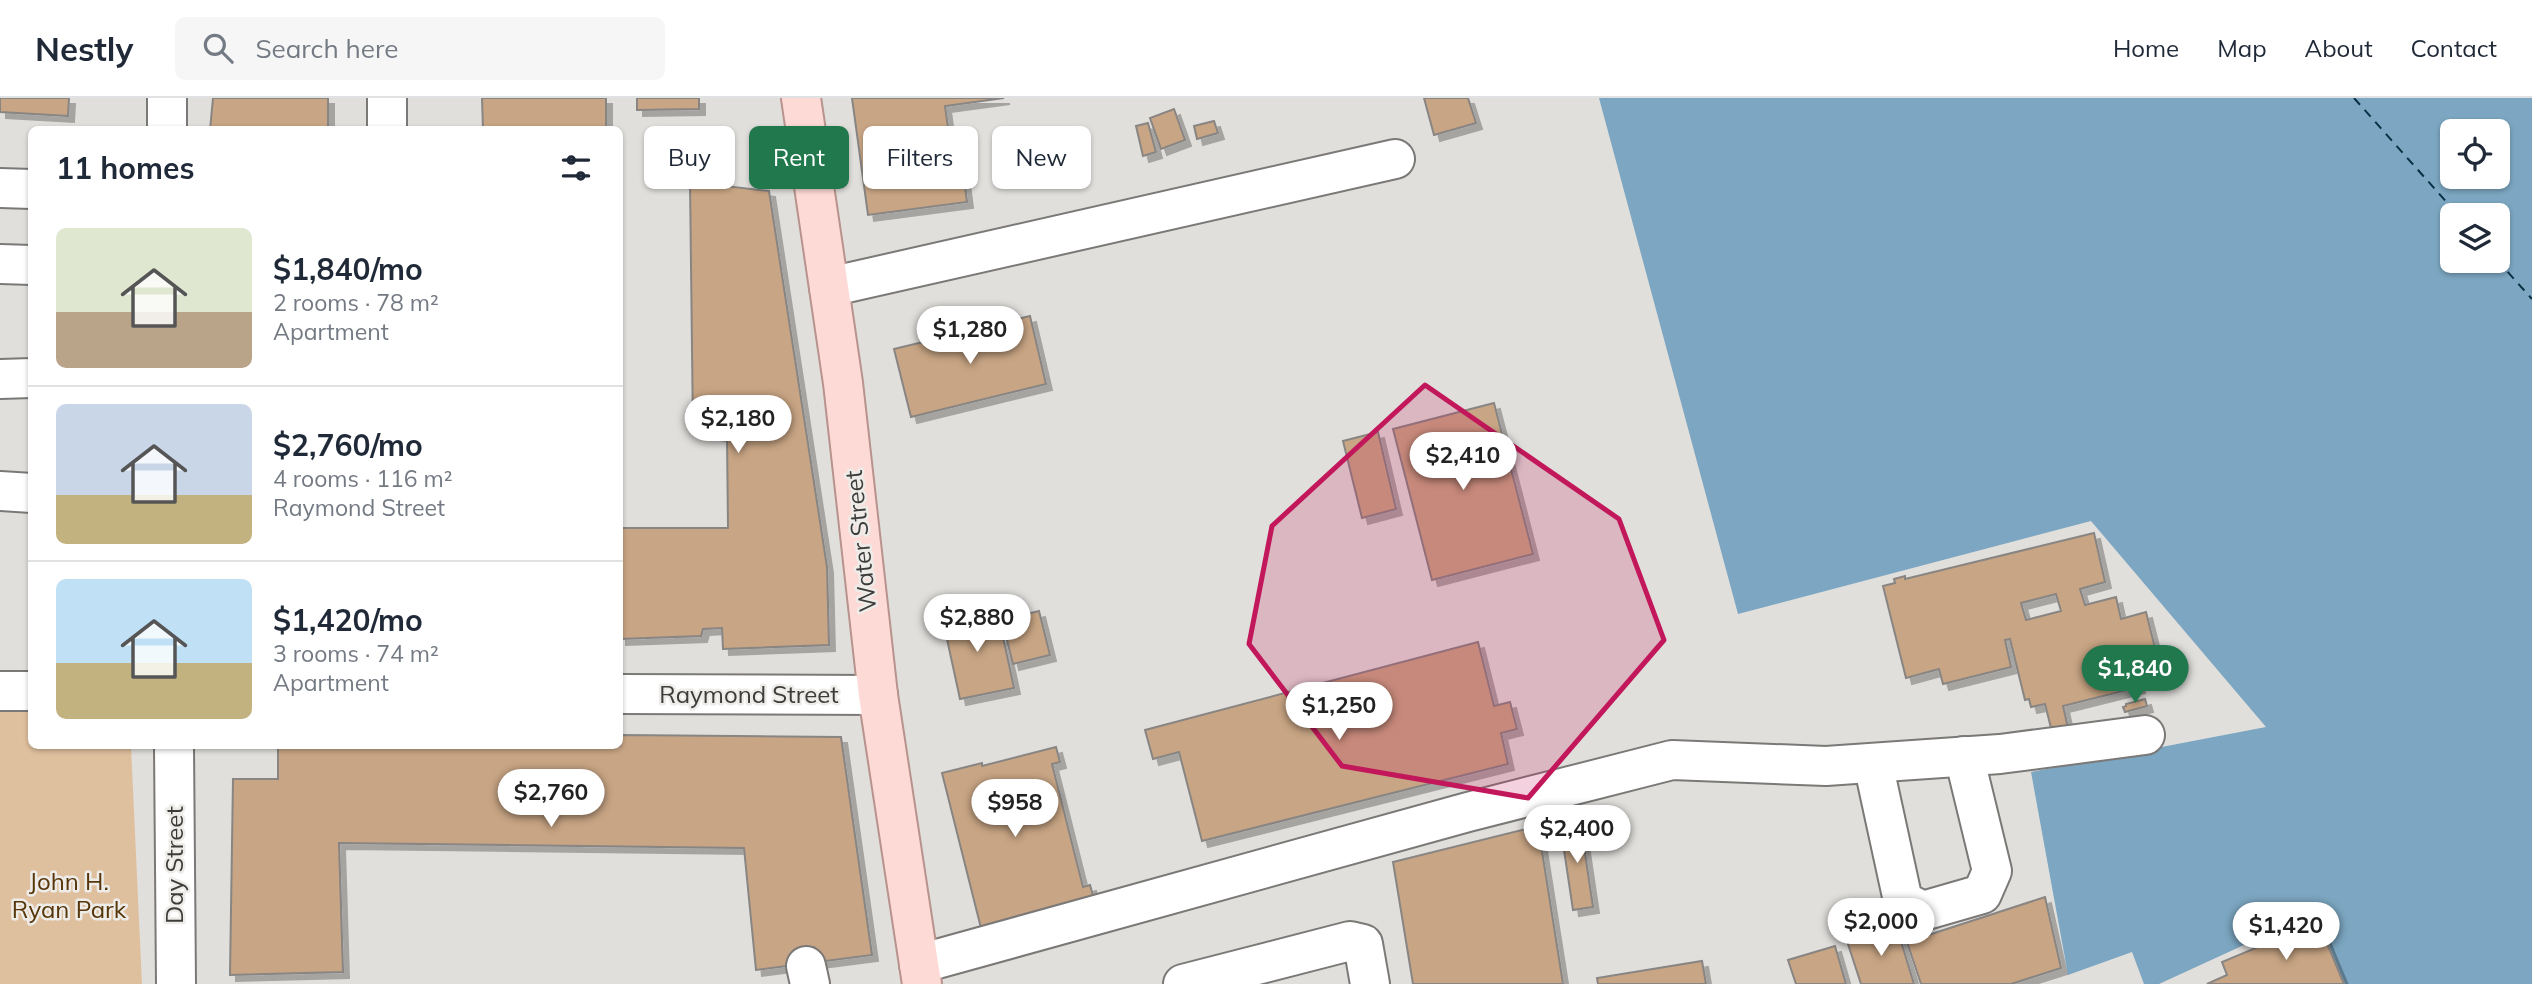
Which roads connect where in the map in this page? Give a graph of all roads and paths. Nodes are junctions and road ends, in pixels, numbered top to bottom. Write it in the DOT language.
graph roads {
  1 [pos="167,98"];
  2 [pos="387,98"];
  3 [pos="801,98"];
  4 [pos="167,126"];
  5 [pos="387,126"];
  6 [pos="1395,159"];
  7 [pos="0,188"];
  8 [pos="28,189"];
  9 [pos="0,264"];
  10 [pos="28,265"];
  11 [pos="829,287"];
  12 [pos="28,378"];
  13 [pos="0,379"];
  14 [pos="0,491"];
  15 [pos="28,493"];
  16 [pos="0,691"];
  17 [pos="28,691"];
  18 [pos="623,694"];
  19 [pos="878,695"];
  20 [pos="2145,735"];
  21 [pos="174,749"];
  22 [pos="1964,756"];
  23 [pos="1873,763"];
  24 [pos="1272,973"];
  25 [pos="921,974"];
  26 [pos="176,984"];
  27 [pos="1183,984"];
  28 [pos="1370,984"];
  1 -- 4 [label="street"];
  2 -- 5 [label="street"];
  3 -- 11 [label="main road, Water Street"];
  6 -- 11 [label="street"];
  7 -- 8 [label="street"];
  9 -- 10 [label="street"];
  11 -- 19 [label="main road, Water Street"];
  12 -- 13 [label="street"];
  14 -- 15 [label="street"];
  16 -- 17 [label="street"];
  18 -- 19 [label="street, Raymond Street"];
  19 -- 25 [label="main road, Water Street"];
  20 -- 22 [label="street"];
  21 -- 26 [label="street, Day Street"];
  22 -- 23 [label="street"];
  22 -- 23 [label="street"];
  23 -- 25 [label="street"];
  24 -- 27 [label="street"];
  24 -- 28 [label="street"];
}
